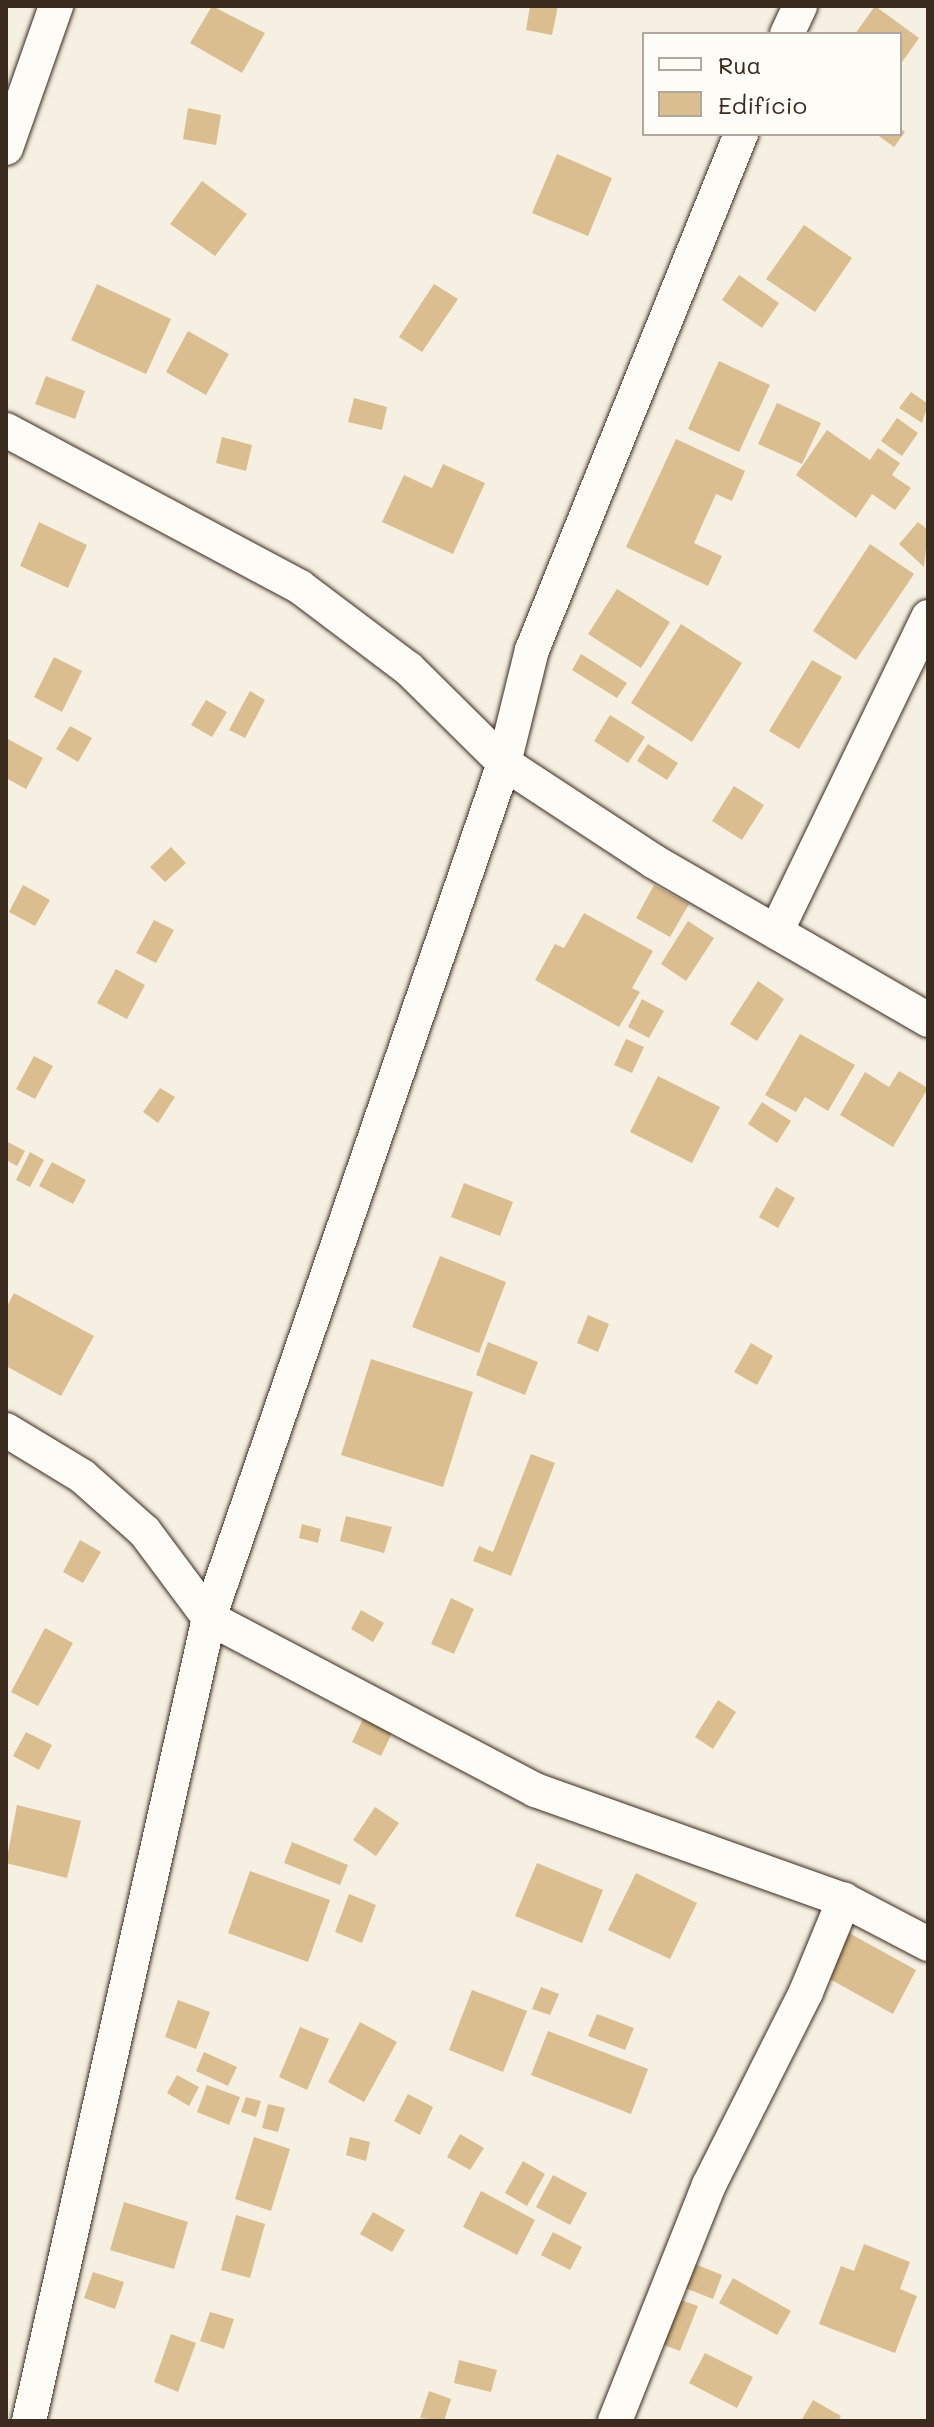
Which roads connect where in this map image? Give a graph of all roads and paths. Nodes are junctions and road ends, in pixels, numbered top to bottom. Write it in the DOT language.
graph roads {
  1 [pos="56,6"];
  2 [pos="800,6"];
  3 [pos="788,32"];
  4 [pos="740,136"];
  5 [pos="6,148"];
  6 [pos="6,430"];
  7 [pos="928,617"];
  8 [pos="504,763"];
  9 [pos="776,932"];
  10 [pos="928,1020"];
  11 [pos="6,1430"];
  12 [pos="209,1618"];
  13 [pos="844,1900"];
  14 [pos="928,1944"];
  15 [pos="29,2421"];
  16 [pos="615,2421"];
  1 -- 5 [label="street"];
  2 -- 3 [label="street"];
  4 -- 8 [label="street"];
  6 -- 8 [label="street"];
  7 -- 9 [label="street"];
  8 -- 9 [label="street"];
  8 -- 12 [label="street"];
  9 -- 10 [label="street"];
  11 -- 12 [label="street"];
  12 -- 13 [label="street"];
  12 -- 15 [label="street"];
  13 -- 14 [label="street"];
  13 -- 16 [label="street"];
}
